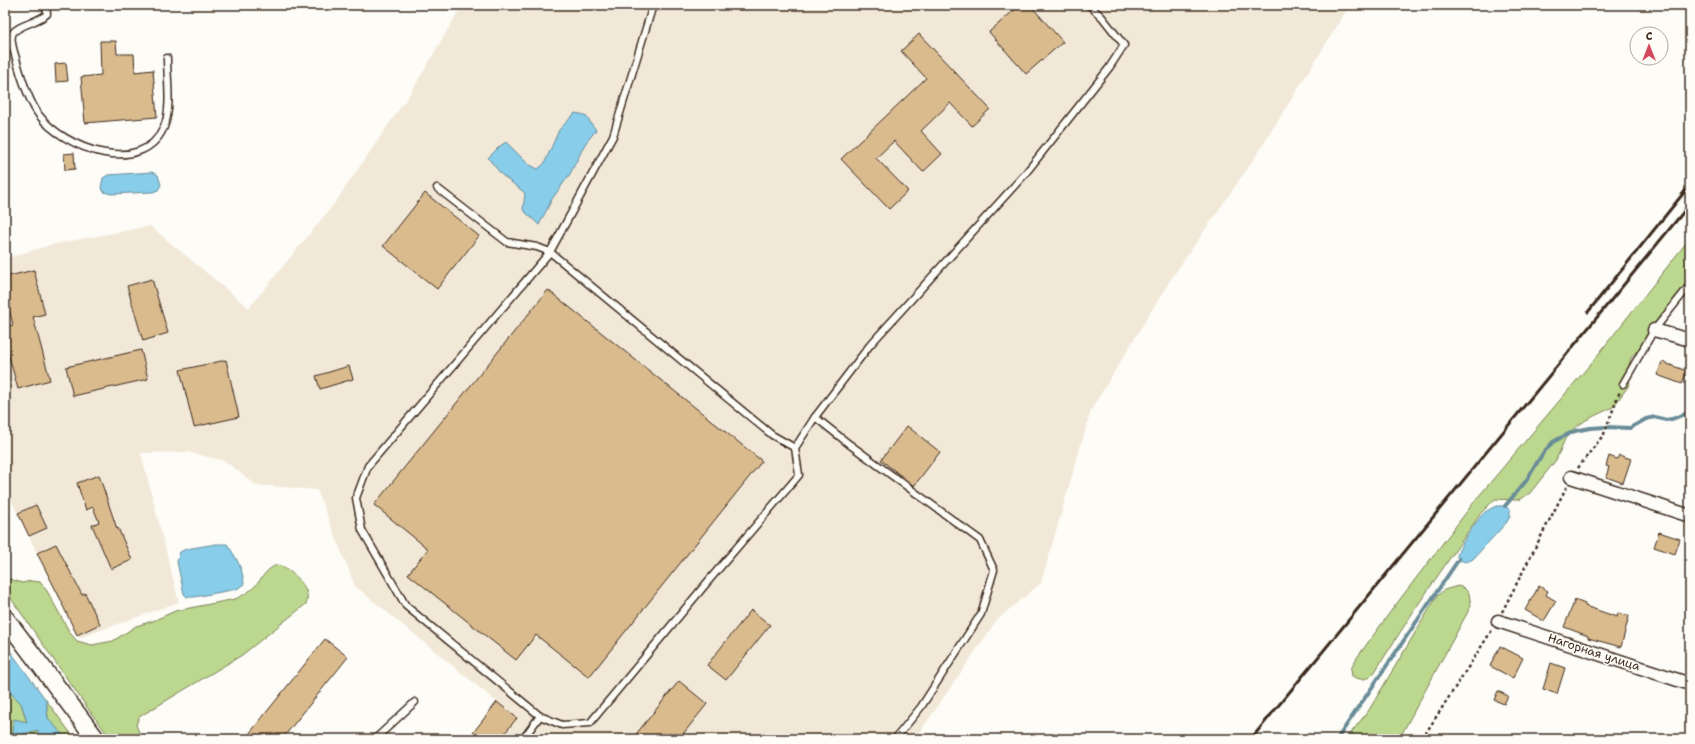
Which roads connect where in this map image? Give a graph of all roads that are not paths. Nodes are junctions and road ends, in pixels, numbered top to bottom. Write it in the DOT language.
graph roads {
  1 [pos="46,5"];
  2 [pos="653,5"];
  3 [pos="1088,5"];
  4 [pos="167,58"];
  5 [pos="437,188"];
  6 [pos="550,252"];
  7 [pos="1690,285"];
  8 [pos="1654,330"];
  9 [pos="1690,340"];
  10 [pos="1623,384"];
  11 [pos="815,417"];
  12 [pos="795,448"];
  13 [pos="1571,477"];
  14 [pos="1690,516"];
  15 [pos="5,618"];
  16 [pos="1498,621"];
  17 [pos="1690,684"];
  18 [pos="414,702"];
  19 [pos="540,716"];
  20 [pos="96,739"];
  21 [pos="375,739"];
  22 [pos="523,739"];
  23 [pos="895,739"];
  1 -- 4 [label="lane"];
  2 -- 6 [label="lane"];
  3 -- 11 [label="lane"];
  5 -- 6 [label="lane"];
  6 -- 12 [label="lane"];
  6 -- 19 [label="lane"];
  7 -- 8 [label="lane"];
  8 -- 9 [label="street"];
  8 -- 10 [label="lane"];
  11 -- 12 [label="lane"];
  11 -- 23 [label="lane"];
  12 -- 19 [label="lane"];
  13 -- 14 [label="street"];
  15 -- 20 [label="street"];
  16 -- 17 [label="street, Нагорная улица"];
  18 -- 21 [label="lane"];
  19 -- 22 [label="lane"];
}
